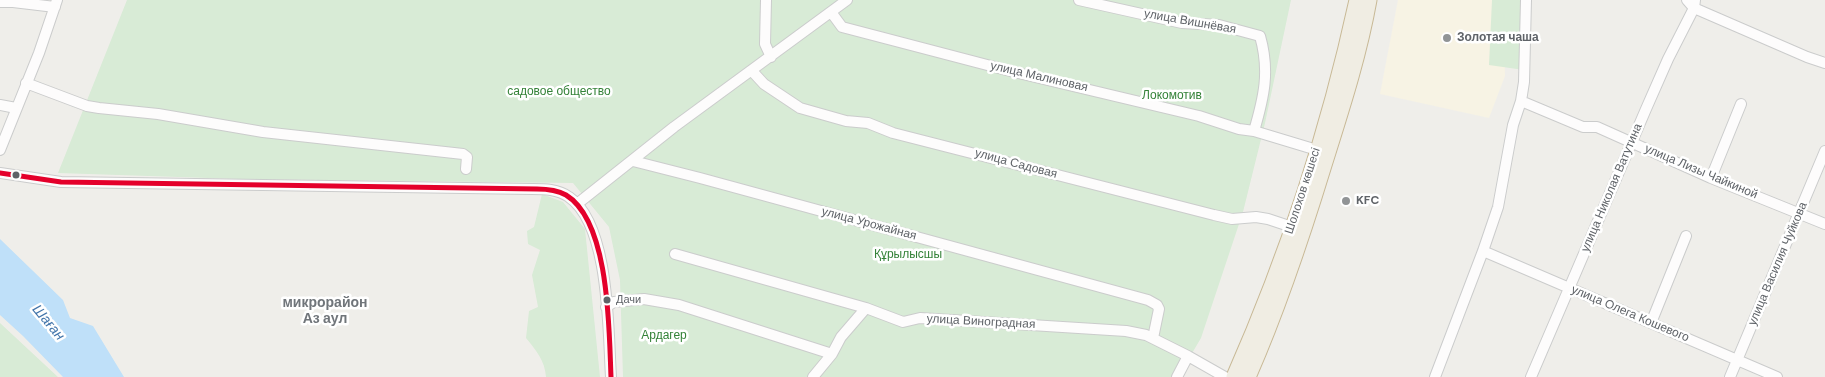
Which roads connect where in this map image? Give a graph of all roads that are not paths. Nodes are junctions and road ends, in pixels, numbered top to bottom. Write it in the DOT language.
graph roads {
  1 [pos="766,0"];
  2 [pos="847,0"];
  3 [pos="1079,0"];
  4 [pos="1357,0"];
  5 [pos="1369,0"];
  6 [pos="1526,0"];
  7 [pos="0,2"];
  8 [pos="56,3"];
  9 [pos="1692,3"];
  10 [pos="831,12"];
  11 [pos="771,57"];
  12 [pos="1825,62"];
  13 [pos="752,71"];
  14 [pos="26,83"];
  15 [pos="1521,101"];
  16 [pos="1740,104"];
  17 [pos="0,105"];
  18 [pos="16,108"];
  19 [pos="1254,131"];
  20 [pos="1632,143"];
  21 [pos="0,150"];
  22 [pos="1317,150"];
  23 [pos="1825,151"];
  24 [pos="633,161"];
  25 [pos="466,170"];
  26 [pos="0,173"];
  27 [pos="1711,178"];
  28 [pos="577,204"];
  29 [pos="1800,214"];
  30 [pos="1825,224"];
  31 [pos="1292,227"];
  32 [pos="1686,236"];
  33 [pos="1483,251"];
  34 [pos="675,254"];
  35 [pos="1568,288"];
  36 [pos="606,307"];
  37 [pos="866,308"];
  38 [pos="1651,323"];
  39 [pos="1152,338"];
  40 [pos="832,354"];
  41 [pos="1188,356"];
  42 [pos="1737,360"];
  43 [pos="611,377"];
  44 [pos="813,377"];
  45 [pos="1177,377"];
  46 [pos="1226,377"];
  47 [pos="1234,377"];
  48 [pos="1248,377"];
  49 [pos="1435,377"];
  50 [pos="1531,377"];
  51 [pos="1730,377"];
  52 [pos="1777,377"];
  1 -- 11 [label="street"];
  2 -- 10 [label="street"];
  3 -- 19 [label="street, улица Вишнёвая"];
  4 -- 22 [label="highway, Шолохов көшесі"];
  5 -- 48 [label="highway, Шолохов көшесі"];
  6 -- 15 [label="street"];
  7 -- 8 [label="street"];
  8 -- 14 [label="street"];
  9 -- 12 [label="street"];
  9 -- 20 [label="street, улица Николая Ватутина"];
  10 -- 11 [label="street"];
  10 -- 19 [label="street, улица Малиновая"];
  11 -- 13 [label="street"];
  13 -- 24 [label="street"];
  13 -- 31 [label="street, улица Садовая"];
  14 -- 18 [label="street"];
  14 -- 25 [label="street"];
  15 -- 20 [label="street, улица Лизы Чайкиной"];
  15 -- 33 [label="street"];
  16 -- 27 [label="street"];
  17 -- 18 [label="street"];
  18 -- 21 [label="street"];
  19 -- 22 [label="street, улица Малиновая"];
  20 -- 27 [label="street, улица Лизы Чайкиной"];
  20 -- 35 [label="street, улица Николая Ватутина"];
  22 -- 31 [label="highway, Шолохов көшесі"];
  23 -- 29 [label="street, улица Василия Чуйкова"];
  24 -- 28 [label="street"];
  24 -- 39 [label="street, улица Урожайная"];
  26 -- 28 [label="street"];
  27 -- 29 [label="street, улица Лизы Чайкиной"];
  28 -- 36 [label="street"];
  29 -- 30 [label="street, улица Лизы Чайкиной"];
  29 -- 42 [label="street, улица Василия Чуйкова"];
  31 -- 47 [label="highway, Шолохов көшесі"];
  32 -- 38 [label="street"];
  33 -- 35 [label="street, улица Олега Кошевого"];
  33 -- 49 [label="street"];
  34 -- 37 [label="street, улица Виноградная"];
  35 -- 38 [label="street, улица Олега Кошевого"];
  35 -- 50 [label="street, улица Николая Ватутина"];
  36 -- 40 [label="street"];
  36 -- 43 [label="street"];
  37 -- 39 [label="street, улица Виноградная"];
  37 -- 40 [label="street"];
  38 -- 42 [label="street, улица Олега Кошевого"];
  39 -- 41 [label="street, улица Виноградная"];
  40 -- 44 [label="street"];
  41 -- 45 [label="street"];
  41 -- 46 [label="street, улица Виноградная"];
  42 -- 51 [label="street, улица Василия Чуйкова"];
  42 -- 52 [label="street, улица Олега Кошевого"];
}
